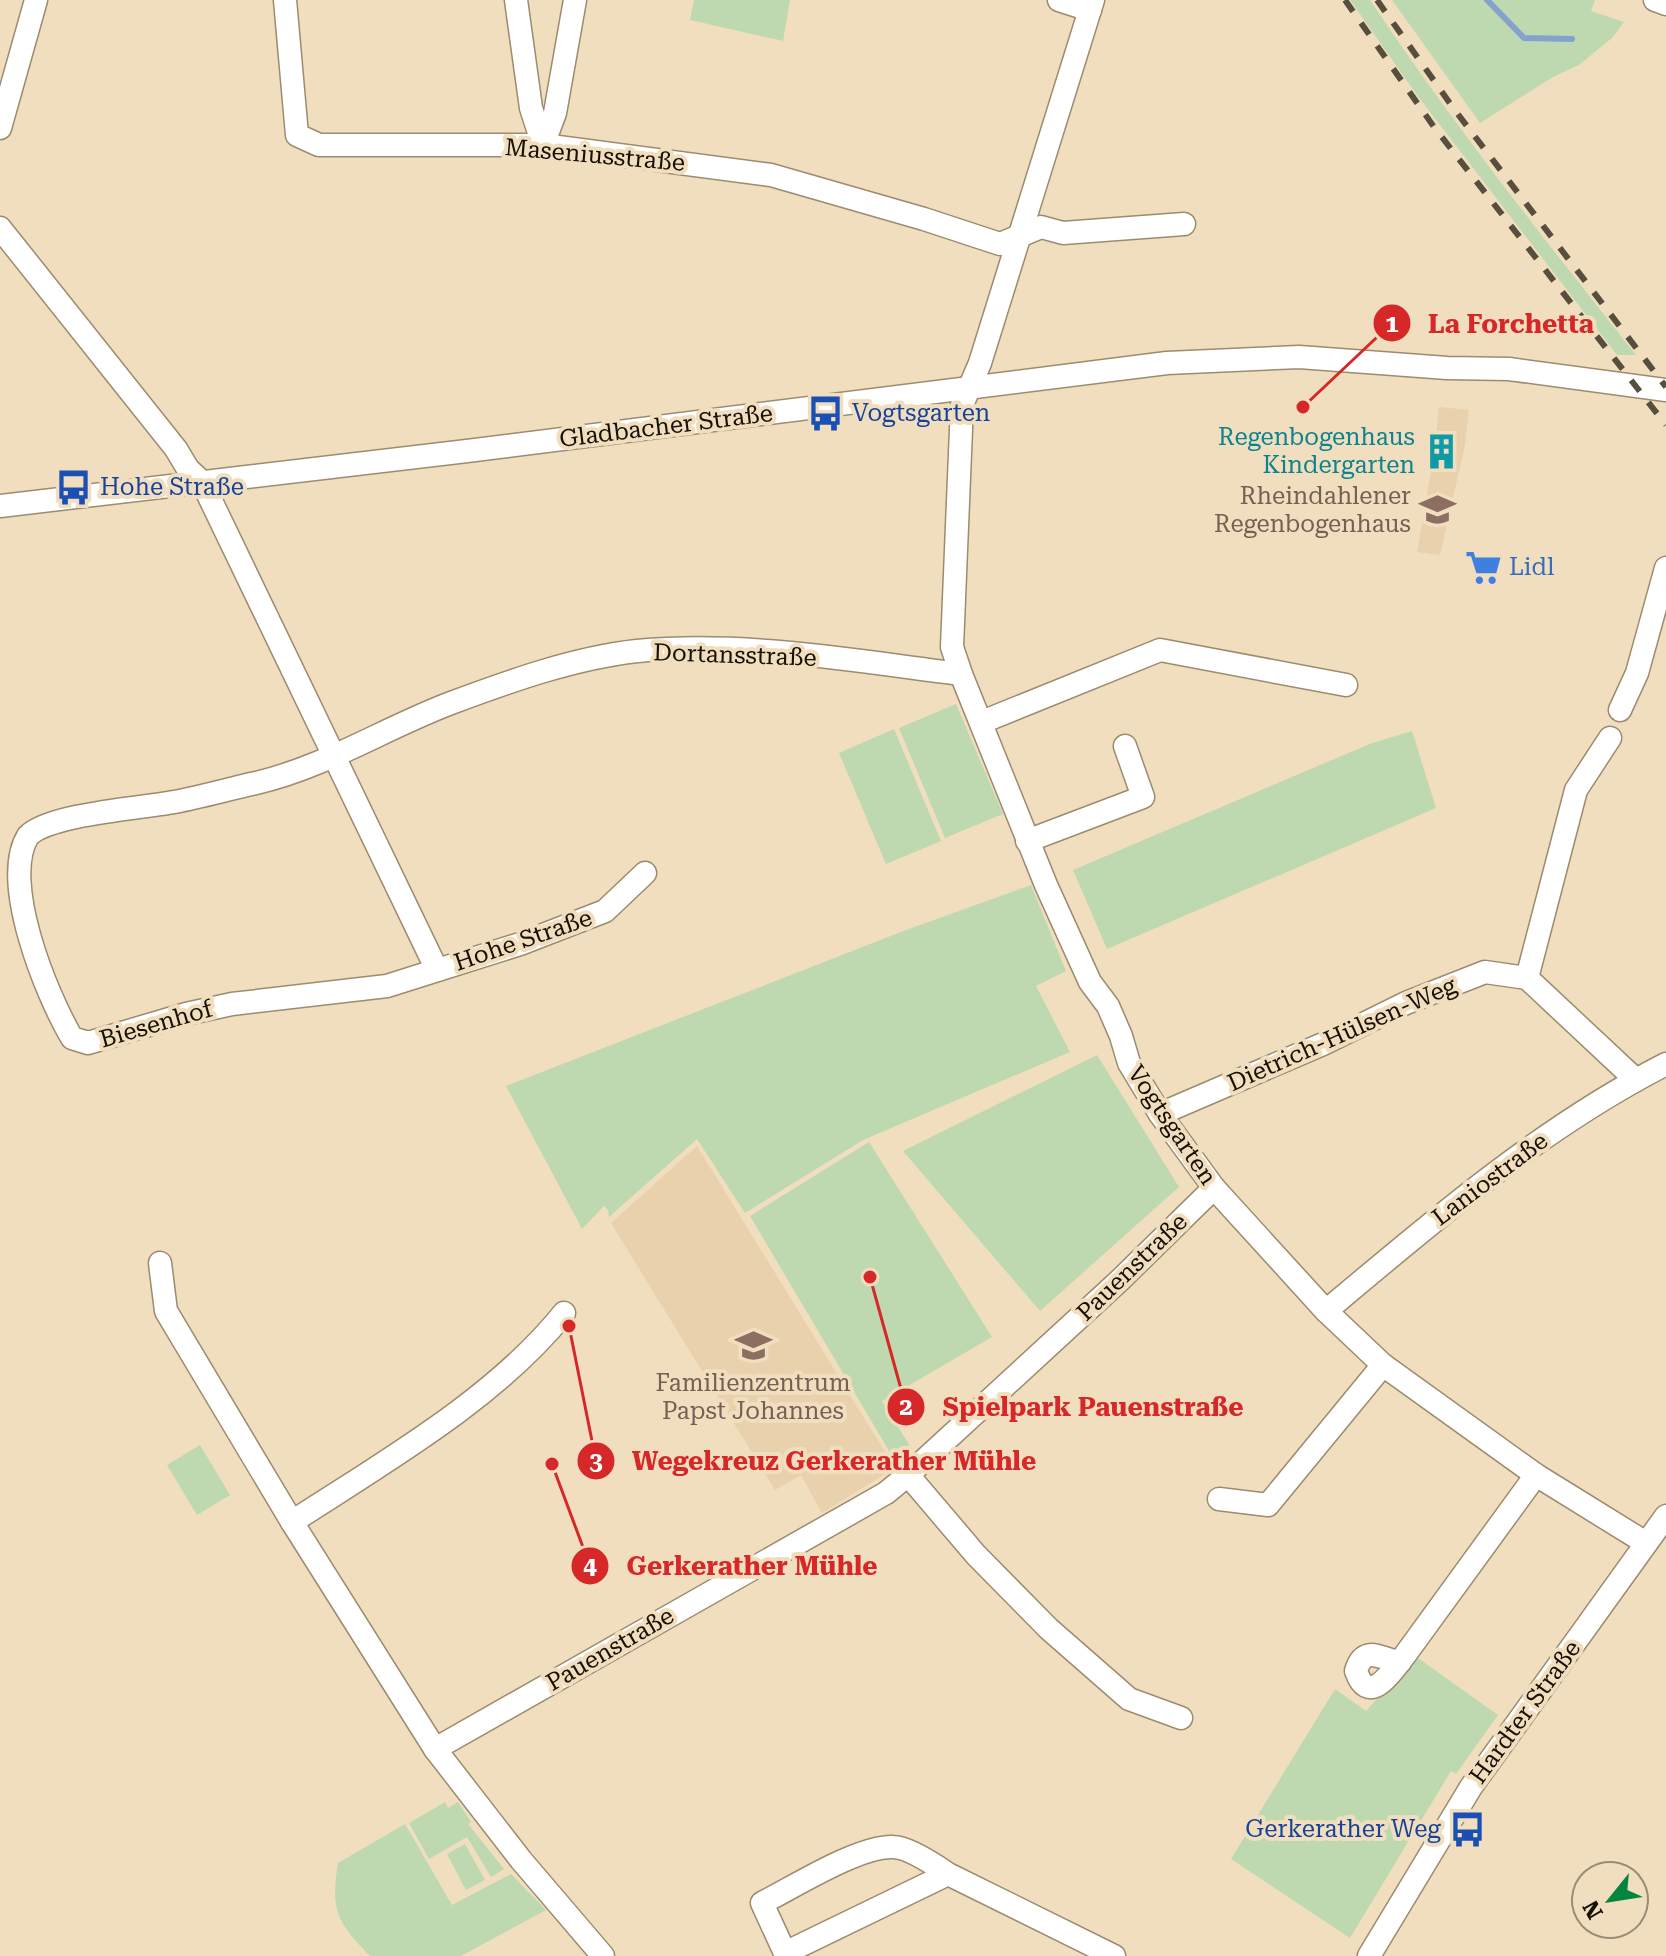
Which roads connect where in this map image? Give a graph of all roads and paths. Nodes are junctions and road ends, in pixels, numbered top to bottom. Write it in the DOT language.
graph roads {
  1 [pos="36,0"];
  2 [pos="285,0"];
  3 [pos="516,0"];
  4 [pos="575,0"];
  5 [pos="1059,0"];
  6 [pos="1655,0"];
  7 [pos="1666,4"];
  8 [pos="1092,5"];
  9 [pos="0,128"];
  10 [pos="543,145"];
  11 [pos="1184,224"];
  12 [pos="0,228"];
  13 [pos="1019,237"];
  14 [pos="970,386"];
  15 [pos="1666,390"];
  16 [pos="202,482"];
  17 [pos="0,506"];
  18 [pos="1666,568"];
  19 [pos="961,674"];
  20 [pos="1346,685"];
  21 [pos="1620,710"];
  22 [pos="982,722"];
  23 [pos="1610,738"];
  24 [pos="1125,746"];
  25 [pos="333,755"];
  26 [pos="1027,841"];
  27 [pos="645,873"];
  28 [pos="437,970"];
  29 [pos="1527,978"];
  30 [pos="1666,1064"];
  31 [pos="1636,1080"];
  32 [pos="1160,1114"];
  33 [pos="1214,1188"];
  34 [pos="160,1263"];
  35 [pos="1326,1311"];
  36 [pos="564,1313"];
  37 [pos="1383,1365"];
  38 [pos="908,1475"];
  39 [pos="1536,1475"];
  40 [pos="1219,1499"];
  41 [pos="1666,1516"];
  42 [pos="292,1522"];
  43 [pos="1646,1543"];
  44 [pos="1400,1662"];
  45 [pos="1181,1718"];
  46 [pos="435,1749"];
  47 [pos="948,1874"];
  48 [pos="603,1956"];
  49 [pos="1114,1956"];
  50 [pos="1369,1956"];
  1 -- 9 [label="street"];
  2 -- 10 [label="street, Maseniusstraße"];
  3 -- 10 [label="street"];
  4 -- 10 [label="street"];
  5 -- 8 [label="street"];
  6 -- 7 [label="street"];
  8 -- 13 [label="street, Vogtsgarten"];
  10 -- 13 [label="street, Maseniusstraße"];
  11 -- 13 [label="street, Maseniusstraße"];
  12 -- 16 [label="street, Hohe Straße"];
  13 -- 14 [label="street, Vogtsgarten"];
  14 -- 15 [label="street, Gladbacher Straße"];
  14 -- 16 [label="street, Gladbacher Straße"];
  14 -- 19 [label="street, Vogtsgarten"];
  16 -- 17 [label="street, Gladbacher Straße"];
  16 -- 25 [label="street, Hohe Straße"];
  18 -- 21 [label="street"];
  19 -- 22 [label="street, Vogtsgarten"];
  19 -- 25 [label="street, Dortansstraße"];
  20 -- 22 [label="street"];
  22 -- 26 [label="street, Vogtsgarten"];
  23 -- 29 [label="street"];
  24 -- 26 [label="street"];
  25 -- 28 [label="street, Hohe Straße"];
  25 -- 28 [label="street, Biesenhof"];
  26 -- 32 [label="street, Vogtsgarten"];
  27 -- 28 [label="street, Hohe Straße"];
  29 -- 31 [label="street"];
  29 -- 32 [label="street, Dietrich-Hülsen-Weg"];
  30 -- 31 [label="street, Laniostraße"];
  31 -- 35 [label="street, Laniostraße"];
  32 -- 33 [label="street, Vogtsgarten"];
  33 -- 35 [label="street, Vogtsgarten"];
  33 -- 38 [label="street, Pauenstraße"];
  34 -- 42 [label="street"];
  35 -- 37 [label="street, Vogtsgarten"];
  36 -- 42 [label="street"];
  37 -- 39 [label="street, Vogtsgarten"];
  37 -- 40 [label="street"];
  38 -- 45 [label="street"];
  38 -- 46 [label="street, Pauenstraße"];
  39 -- 43 [label="street, Vogtsgarten"];
  39 -- 44 [label="street"];
  41 -- 43 [label="street, Hardter Straße"];
  42 -- 46 [label="street"];
  43 -- 50 [label="street, Hardter Straße"];
  46 -- 48 [label="street"];
  47 -- 47 [label="street"];
  47 -- 49 [label="street"];
}
